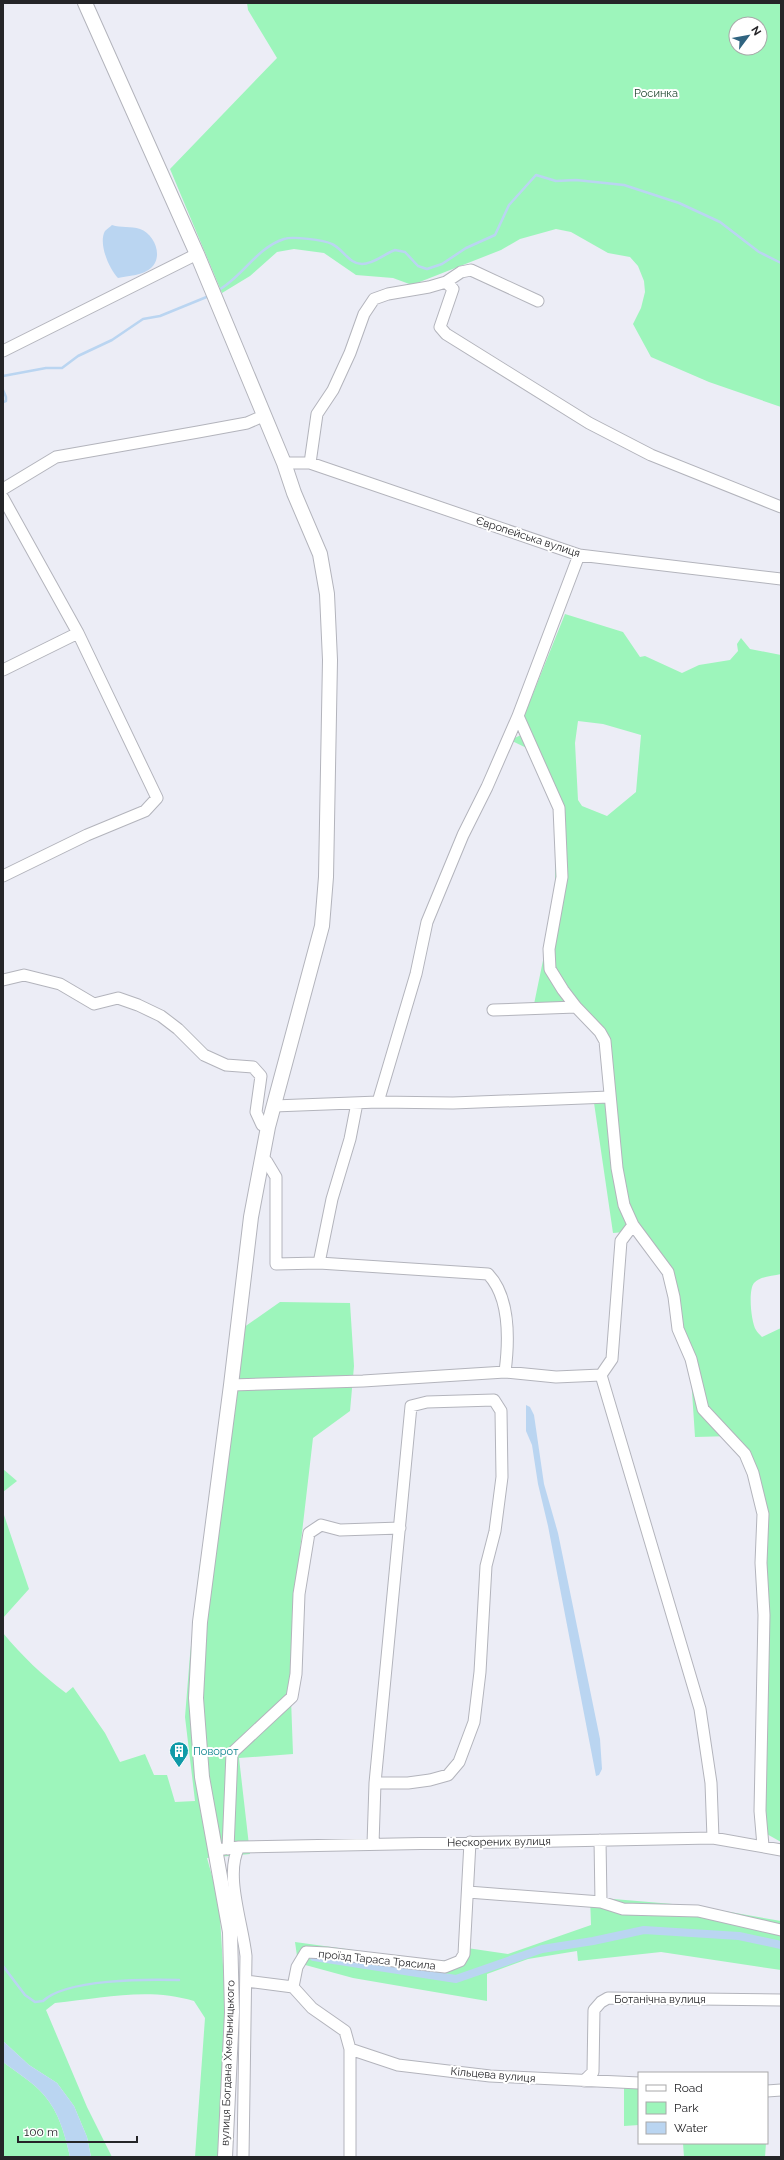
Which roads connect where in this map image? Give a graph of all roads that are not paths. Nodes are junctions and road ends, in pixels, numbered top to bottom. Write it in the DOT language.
graph roads {
  1 [pos="85,3"];
  2 [pos="197,254"];
  3 [pos="446,282"];
  4 [pos="538,301"];
  5 [pos="3,350"];
  6 [pos="263,416"];
  7 [pos="284,463"];
  8 [pos="310,463"];
  9 [pos="3,489"];
  10 [pos="3,498"];
  11 [pos="781,507"];
  12 [pos="579,556"];
  13 [pos="781,579"];
  14 [pos="78,632"];
  15 [pos="3,670"];
  16 [pos="518,716"];
  17 [pos="3,876"];
  18 [pos="3,980"];
  19 [pos="576,1007"];
  20 [pos="494,1010"];
  21 [pos="609,1097"];
  22 [pos="378,1102"];
  23 [pos="357,1103"];
  24 [pos="274,1106"];
  25 [pos="268,1127"];
  26 [pos="262,1158"];
  27 [pos="633,1225"];
  28 [pos="319,1263"];
  29 [pos="505,1372"];
  30 [pos="601,1375"];
  31 [pos="231,1385"];
  32 [pos="400,1528"];
  33 [pos="375,1783"];
  34 [pos="713,1838"];
  35 [pos="600,1840"];
  36 [pos="470,1842"];
  37 [pos="373,1844"];
  38 [pos="763,1846"];
  39 [pos="239,1847"];
  40 [pos="222,1849"];
  41 [pos="781,1850"];
  42 [pos="468,1892"];
  43 [pos="601,1902"];
  44 [pos="781,1930"];
  45 [pos="246,1981"];
  46 [pos="293,1987"];
  47 [pos="781,2000"];
  48 [pos="350,2049"];
  49 [pos="584,2082"];
  50 [pos="638,2083"];
  51 [pos="781,2090"];
  52 [pos="768,2091"];
  53 [pos="225,2157"];
  54 [pos="244,2157"];
  55 [pos="350,2157"];
  1 -- 2 [label="main road, вулиця Богдана Хмельницького"];
  2 -- 5 [label="street"];
  2 -- 6 [label="main road, вулиця Богдана Хмельницького"];
  3 -- 4 [label="street"];
  3 -- 8 [label="street"];
  3 -- 11 [label="street"];
  6 -- 7 [label="main road, вулиця Богдана Хмельницького"];
  6 -- 9 [label="street"];
  7 -- 8 [label="street, Європейська вулиця"];
  7 -- 24 [label="main road, вулиця Богдана Хмельницького"];
  8 -- 12 [label="street, Європейська вулиця"];
  10 -- 14 [label="street"];
  12 -- 13 [label="street, Європейська вулиця"];
  12 -- 16 [label="street"];
  14 -- 15 [label="street"];
  14 -- 17 [label="street"];
  16 -- 19 [label="street"];
  16 -- 22 [label="street"];
  18 -- 25 [label="street"];
  19 -- 20 [label="street"];
  19 -- 21 [label="street"];
  21 -- 22 [label="street"];
  21 -- 27 [label="street"];
  22 -- 23 [label="street"];
  23 -- 24 [label="street"];
  23 -- 28 [label="street"];
  24 -- 25 [label="main road, вулиця Богдана Хмельницького"];
  25 -- 26 [label="main road, вулиця Богдана Хмельницького"];
  26 -- 28 [label="street"];
  26 -- 31 [label="main road, вулиця Богдана Хмельницького"];
  27 -- 30 [label="street"];
  27 -- 38 [label="street"];
  28 -- 29 [label="street"];
  29 -- 30 [label="street"];
  29 -- 31 [label="street"];
  30 -- 34 [label="street"];
  31 -- 40 [label="main road, вулиця Богдана Хмельницького"];
  32 -- 33 [label="street"];
  32 -- 33 [label="street"];
  32 -- 40 [label="street"];
  33 -- 37 [label="street"];
  34 -- 35 [label="street, Нескорених вулиця"];
  34 -- 38 [label="street, Нескорених вулиця"];
  35 -- 36 [label="street, Нескорених вулиця"];
  35 -- 43 [label="street"];
  36 -- 37 [label="street, Нескорених вулиця"];
  36 -- 42 [label="street, проїзд Тараса Трясила"];
  37 -- 39 [label="street, Нескорених вулиця"];
  38 -- 41 [label="street, Нескорених вулиця"];
  39 -- 40 [label="street, Нескорених вулиця"];
  39 -- 45 [label="street"];
  40 -- 53 [label="main road, вулиця Богдана Хмельницького"];
  42 -- 43 [label="street"];
  42 -- 46 [label="street, проїзд Тараса Трясила"];
  43 -- 44 [label="street"];
  45 -- 46 [label="street"];
  45 -- 54 [label="street"];
  46 -- 48 [label="street"];
  47 -- 49 [label="street, Ботанічна вулиця"];
  48 -- 49 [label="street, Кільцева вулиця"];
  48 -- 55 [label="street"];
  49 -- 50 [label="street, Кільцева вулиця"];
  51 -- 52 [label="street"];
}
